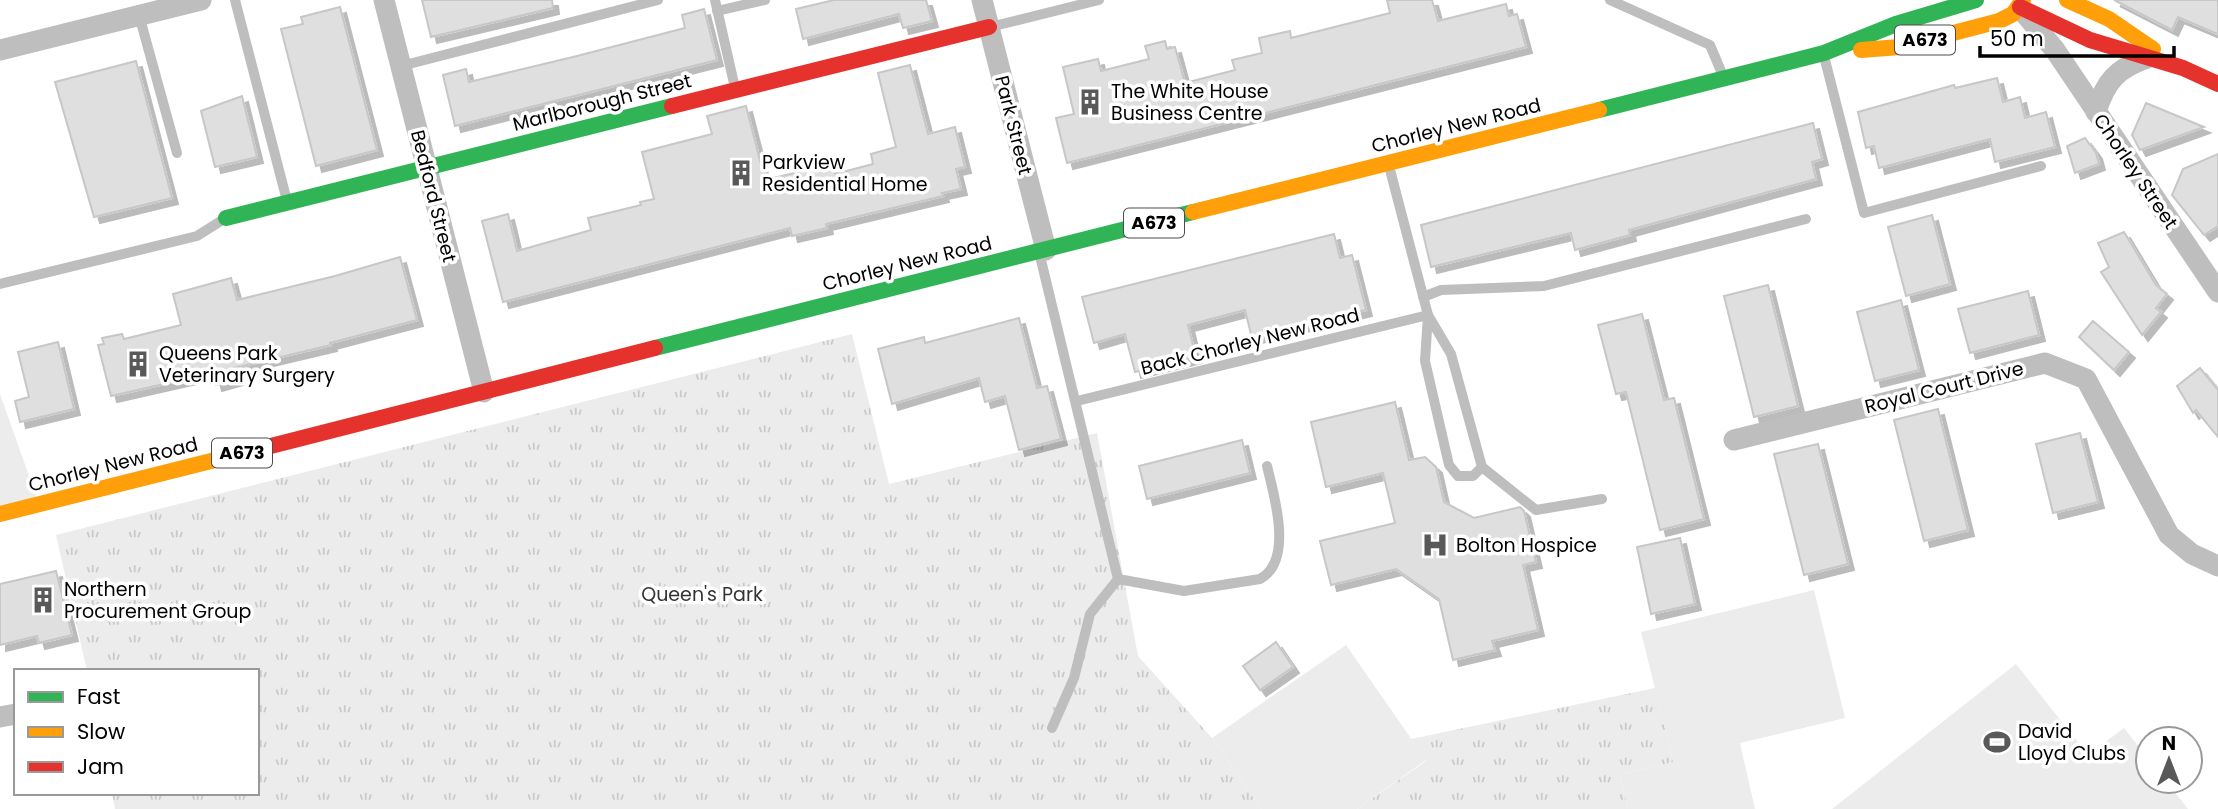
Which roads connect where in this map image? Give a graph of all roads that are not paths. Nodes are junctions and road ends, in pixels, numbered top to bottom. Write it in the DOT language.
graph roads {
  1 [pos="201,0"];
  2 [pos="235,0"];
  3 [pos="384,0"];
  4 [pos="659,0"];
  5 [pos="765,0"];
  6 [pos="982,0"];
  7 [pos="1099,0"];
  8 [pos="1610,0"];
  9 [pos="1976,0"];
  10 [pos="2067,0"];
  11 [pos="159,5"];
  12 [pos="716,5"];
  13 [pos="2025,5"];
  14 [pos="139,15"];
  15 [pos="989,27"];
  16 [pos="0,50"];
  17 [pos="1824,53"];
  18 [pos="2147,58"];
  19 [pos="401,66"];
  20 [pos="2183,68"];
  21 [pos="1723,79"];
  22 [pos="2218,84"];
  23 [pos="736,90"];
  24 [pos="2096,112"];
  25 [pos="177,153"];
  26 [pos="1388,163"];
  27 [pos="2041,166"];
  28 [pos="427,168"];
  29 [pos="288,202"];
  30 [pos="226,218"];
  31 [pos="1806,219"];
  32 [pos="1042,251"];
  33 [pos="0,284"];
  34 [pos="2216,287"];
  35 [pos="1423,297"];
  36 [pos="1428,315"];
  37 [pos="484,392"];
  38 [pos="1077,401"];
  39 [pos="1734,440"];
  40 [pos="1267,466"];
  41 [pos="1482,467"];
  42 [pos="1602,499"];
  43 [pos="0,514"];
  44 [pos="2218,566"];
  45 [pos="1118,579"];
  46 [pos="1052,728"];
  1 -- 11 [label="street"];
  2 -- 29 [label="lane"];
  3 -- 19 [label="street, Bedford Street"];
  4 -- 19 [label="lane"];
  5 -- 12 [label="lane"];
  6 -- 15 [label="street, Park Street"];
  7 -- 15 [label="lane"];
  8 -- 21 [label="lane"];
  9 -- 17 [label="main road, Chorley New Road / A673"];
  10 -- 20 [label="main road"];
  11 -- 14 [label="street"];
  12 -- 23 [label="lane"];
  13 -- 17 [label="main road, Chorley New Road / A673"];
  13 -- 18 [label="main road"];
  13 -- 24 [label="street, Chorley Street"];
  14 -- 16 [label="street"];
  14 -- 25 [label="lane"];
  15 -- 23 [label="main road, Marlborough Street"];
  15 -- 32 [label="street, Park Street"];
  17 -- 21 [label="main road, Chorley New Road / A673"];
  17 -- 27 [label="lane"];
  18 -- 20 [label="main road"];
  18 -- 24 [label="street"];
  19 -- 28 [label="street, Bedford Street"];
  20 -- 22 [label="main road"];
  21 -- 26 [label="main road, Chorley New Road / A673"];
  23 -- 28 [label="main road, Marlborough Street"];
  24 -- 34 [label="street, Chorley Street"];
  26 -- 32 [label="main road, Chorley New Road / A673"];
  26 -- 35 [label="lane"];
  28 -- 29 [label="main road, Marlborough Street"];
  28 -- 37 [label="street, Bedford Street"];
  29 -- 30 [label="main road, Marlborough Street"];
  30 -- 33 [label="lane"];
  31 -- 35 [label="lane"];
  32 -- 37 [label="main road, Chorley New Road / A673"];
  32 -- 38 [label="lane"];
  35 -- 36 [label="lane"];
  36 -- 38 [label="lane, Back Chorley New Road"];
  36 -- 41 [label="lane"];
  36 -- 41 [label="lane"];
  37 -- 43 [label="main road, Chorley New Road / A673"];
  38 -- 45 [label="lane"];
  39 -- 44 [label="street, Royal Court Drive"];
  40 -- 45 [label="lane"];
  41 -- 42 [label="lane"];
  45 -- 46 [label="lane"];
}
